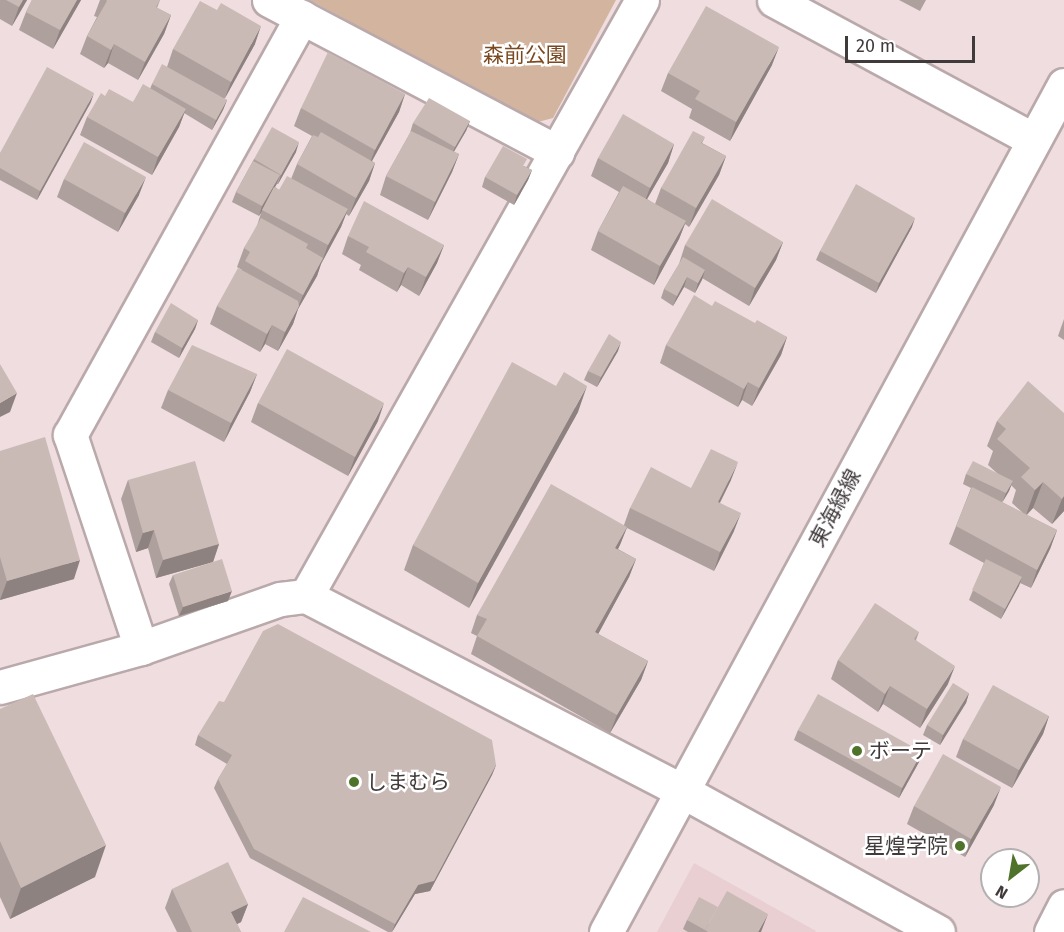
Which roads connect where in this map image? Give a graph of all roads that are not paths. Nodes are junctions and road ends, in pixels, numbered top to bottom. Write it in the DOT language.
graph roads {
  1 [pos="269,0"];
  2 [pos="642,0"];
  3 [pos="774,0"];
  4 [pos="302,17"];
  5 [pos="1064,85"];
  6 [pos="1034,140"];
  7 [pos="557,152"];
  8 [pos="306,596"];
  9 [pos="141,648"];
  10 [pos="0,687"];
  11 [pos="682,791"];
  12 [pos="1064,906"];
  13 [pos="606,932"];
  14 [pos="938,932"];
  15 [pos="1051,932"];
  1 -- 4 [label="street"];
  2 -- 7 [label="street"];
  3 -- 6 [label="street"];
  4 -- 7 [label="street"];
  4 -- 9 [label="street"];
  5 -- 6 [label="street, 東海緑線"];
  6 -- 11 [label="street, 東海緑線"];
  7 -- 8 [label="street"];
  8 -- 9 [label="street"];
  8 -- 11 [label="street"];
  9 -- 10 [label="street"];
  11 -- 13 [label="street, 東海緑線"];
  11 -- 14 [label="street"];
  12 -- 15 [label="street"];
}
